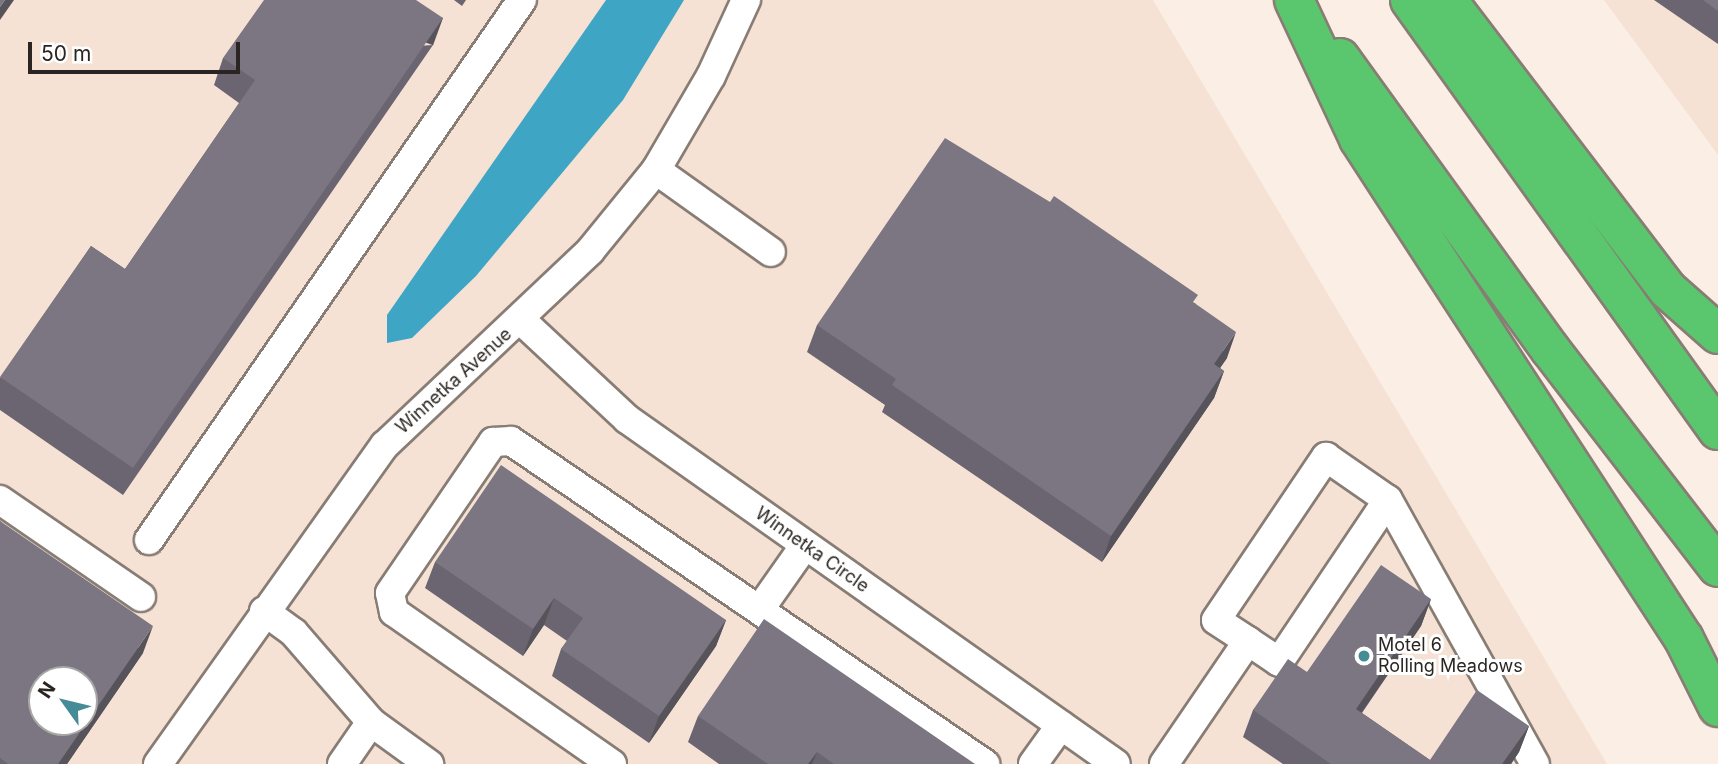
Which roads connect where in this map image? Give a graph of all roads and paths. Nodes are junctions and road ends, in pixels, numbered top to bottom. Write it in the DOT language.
graph roads {
  1 [pos="523,0"];
  2 [pos="746,0"];
  3 [pos="1296,0"];
  4 [pos="1410,0"];
  5 [pos="1447,0"];
  6 [pos="656,170"];
  7 [pos="771,252"];
  8 [pos="521,320"];
  9 [pos="1718,334"];
  10 [pos="1718,430"];
  11 [pos="0,500"];
  12 [pos="1388,500"];
  13 [pos="149,540"];
  14 [pos="805,545"];
  15 [pos="1718,567"];
  16 [pos="141,597"];
  17 [pos="760,609"];
  18 [pos="264,611"];
  19 [pos="1248,641"];
  20 [pos="1718,707"];
  21 [pos="371,722"];
  22 [pos="1061,726"];
  23 [pos="159,764"];
  24 [pos="342,764"];
  25 [pos="429,764"];
  26 [pos="612,764"];
  27 [pos="985,764"];
  28 [pos="1033,764"];
  29 [pos="1116,764"];
  30 [pos="1164,764"];
  31 [pos="1535,764"];
  1 -- 13 [label="street"];
  2 -- 6 [label="street, Winnetka Avenue"];
  3 -- 15 [label="highway"];
  3 -- 20 [label="highway"];
  4 -- 10 [label="highway"];
  5 -- 9 [label="highway"];
  6 -- 7 [label="street"];
  6 -- 8 [label="street, Winnetka Avenue"];
  8 -- 14 [label="street, Winnetka Circle"];
  8 -- 18 [label="street, Winnetka Avenue"];
  11 -- 16 [label="street"];
  12 -- 19 [label="street"];
  12 -- 19 [label="street"];
  12 -- 31 [label="street"];
  14 -- 17 [label="street"];
  14 -- 22 [label="street, Winnetka Circle"];
  17 -- 26 [label="street"];
  17 -- 27 [label="street"];
  18 -- 21 [label="street"];
  18 -- 23 [label="street, Winnetka Avenue"];
  19 -- 30 [label="street"];
  21 -- 24 [label="street"];
  21 -- 25 [label="street"];
  22 -- 28 [label="street"];
  22 -- 29 [label="street, Winnetka Circle"];
}
